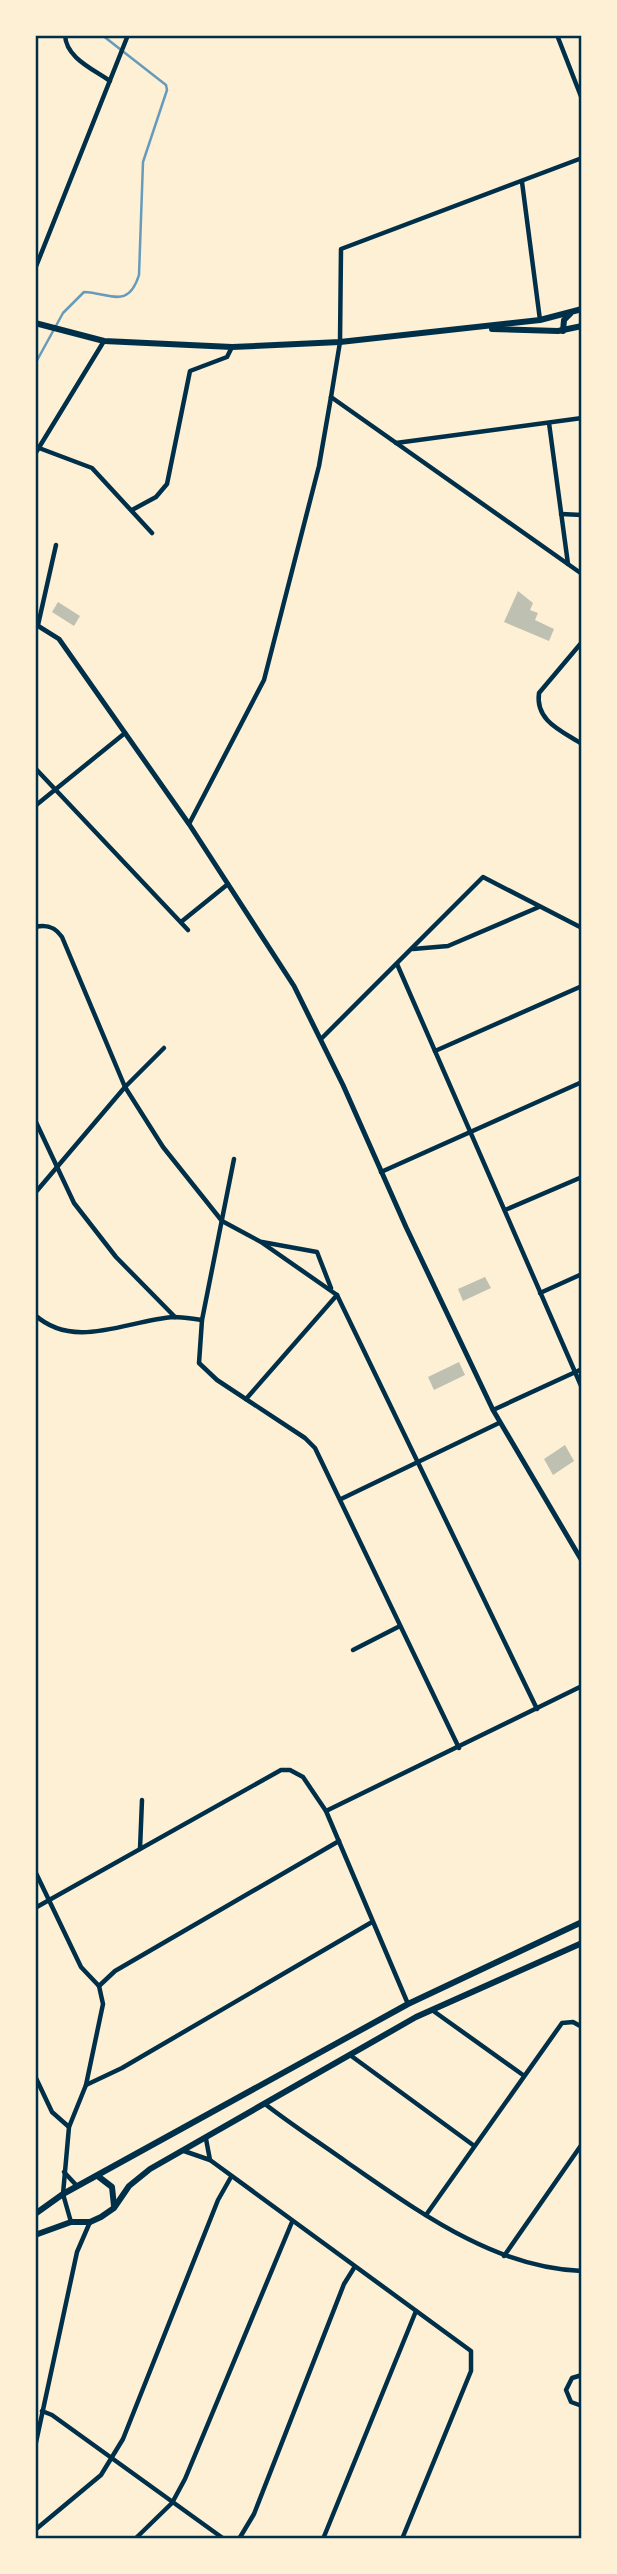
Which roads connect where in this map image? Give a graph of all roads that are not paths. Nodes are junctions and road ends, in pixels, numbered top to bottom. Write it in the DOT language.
graph roads {
  1 [pos="65,35"];
  2 [pos="128,35"];
  3 [pos="557,35"];
  4 [pos="110,81"];
  5 [pos="582,99"];
  6 [pos="582,158"];
  7 [pos="522,182"];
  8 [pos="35,269"];
  9 [pos="582,309"];
  10 [pos="570,314"];
  11 [pos="540,320"];
  12 [pos="35,323"];
  13 [pos="582,326"];
  14 [pos="469,328"];
  15 [pos="510,330"];
  16 [pos="549,331"];
  17 [pos="564,331"];
  18 [pos="104,341"];
  19 [pos="340,342"];
  20 [pos="232,347"];
  21 [pos="331,397"];
  22 [pos="582,418"];
  23 [pos="549,423"];
  24 [pos="396,443"];
  25 [pos="39,448"];
  26 [pos="35,454"];
  27 [pos="132,510"];
  28 [pos="561,514"];
  29 [pos="582,515"];
  30 [pos="152,533"];
  31 [pos="56,545"];
  32 [pos="568,564"];
  33 [pos="582,574"];
  34 [pos="36,625"];
  35 [pos="582,642"];
  36 [pos="125,733"];
  37 [pos="582,744"];
  38 [pos="35,768"];
  39 [pos="56,789"];
  40 [pos="35,806"];
  41 [pos="189,824"];
  42 [pos="228,884"];
  43 [pos="541,907"];
  44 [pos="181,922"];
  45 [pos="35,927"];
  46 [pos="582,928"];
  47 [pos="188,930"];
  48 [pos="412,949"];
  49 [pos="397,964"];
  50 [pos="582,986"];
  51 [pos="321,1040"];
  52 [pos="164,1048"];
  53 [pos="435,1051"];
  54 [pos="582,1082"];
  55 [pos="125,1087"];
  56 [pos="35,1120"];
  57 [pos="470,1131"];
  58 [pos="234,1158"];
  59 [pos="57,1168"];
  60 [pos="381,1172"];
  61 [pos="582,1177"];
  62 [pos="35,1193"];
  63 [pos="505,1210"];
  64 [pos="222,1221"];
  65 [pos="261,1242"];
  66 [pos="582,1274"];
  67 [pos="331,1288"];
  68 [pos="540,1293"];
  69 [pos="337,1295"];
  70 [pos="35,1315"];
  71 [pos="175,1317"];
  72 [pos="202,1320"];
  73 [pos="582,1369"];
  74 [pos="575,1372"];
  75 [pos="582,1388"];
  76 [pos="246,1399"];
  77 [pos="493,1410"];
  78 [pos="499,1423"];
  79 [pos="418,1462"];
  80 [pos="341,1499"];
  81 [pos="582,1560"];
  82 [pos="400,1626"];
  83 [pos="353,1650"];
  84 [pos="582,1686"];
  85 [pos="537,1709"];
  86 [pos="458,1748"];
  87 [pos="142,1800"];
  88 [pos="326,1811"];
  89 [pos="339,1841"];
  90 [pos="141,1850"];
  91 [pos="35,1871"];
  92 [pos="49,1900"];
  93 [pos="35,1908"];
  94 [pos="372,1922"];
  95 [pos="582,1922"];
  96 [pos="582,1943"];
  97 [pos="99,1986"];
  98 [pos="408,2004"];
  99 [pos="431,2010"];
  100 [pos="582,2026"];
  101 [pos="350,2054"];
  102 [pos="523,2075"];
  103 [pos="35,2076"];
  104 [pos="86,2085"];
  105 [pos="265,2104"];
  106 [pos="69,2127"];
  107 [pos="206,2139"];
  108 [pos="582,2144"];
  109 [pos="473,2145"];
  110 [pos="184,2151"];
  111 [pos="210,2160"];
  112 [pos="64,2172"];
  113 [pos="99,2177"];
  114 [pos="232,2177"];
  115 [pos="77,2186"];
  116 [pos="63,2194"];
  117 [pos="114,2208"];
  118 [pos="35,2214"];
  119 [pos="426,2215"];
  120 [pos="71,2222"];
  121 [pos="90,2222"];
  122 [pos="292,2222"];
  123 [pos="35,2235"];
  124 [pos="504,2256"];
  125 [pos="354,2268"];
  126 [pos="582,2271"];
  127 [pos="416,2311"];
  128 [pos="582,2375"];
  129 [pos="582,2406"];
  130 [pos="42,2411"];
  131 [pos="35,2447"];
  132 [pos="111,2460"];
  133 [pos="172,2503"];
  134 [pos="35,2530"];
  135 [pos="135,2539"];
  136 [pos="223,2539"];
  137 [pos="239,2539"];
  138 [pos="323,2539"];
  139 [pos="402,2539"];
  1 -- 4 [label="street"];
  2 -- 4 [label="street"];
  3 -- 5 [label="street"];
  4 -- 8 [label="street"];
  6 -- 7 [label="street"];
  7 -- 11 [label="street"];
  7 -- 19 [label="street"];
  9 -- 10 [label="main road"];
  10 -- 11 [label="main road"];
  10 -- 17 [label="main road"];
  11 -- 14 [label="main road"];
  11 -- 15 [label="main road"];
  11 -- 16 [label="main road"];
  12 -- 18 [label="main road"];
  13 -- 17 [label="main road"];
  14 -- 15 [label="main road"];
  14 -- 19 [label="main road"];
  15 -- 16 [label="main road"];
  16 -- 17 [label="main road"];
  18 -- 20 [label="main road"];
  18 -- 25 [label="street"];
  19 -- 20 [label="main road"];
  19 -- 21 [label="street"];
  20 -- 27 [label="street"];
  21 -- 24 [label="street"];
  21 -- 41 [label="street"];
  22 -- 23 [label="street"];
  23 -- 24 [label="street"];
  23 -- 28 [label="street"];
  24 -- 32 [label="street"];
  25 -- 26 [label="street"];
  25 -- 27 [label="street"];
  27 -- 30 [label="street"];
  28 -- 29 [label="street"];
  28 -- 32 [label="street"];
  31 -- 34 [label="street"];
  32 -- 33 [label="street"];
  34 -- 36 [label="street"];
  35 -- 37 [label="street"];
  36 -- 39 [label="street"];
  36 -- 41 [label="street"];
  38 -- 39 [label="street"];
  39 -- 40 [label="street"];
  39 -- 44 [label="street"];
  41 -- 42 [label="street"];
  42 -- 44 [label="street"];
  42 -- 51 [label="street"];
  43 -- 46 [label="street"];
  43 -- 48 [label="street"];
  43 -- 48 [label="street"];
  44 -- 47 [label="street"];
  45 -- 55 [label="street"];
  48 -- 49 [label="street"];
  49 -- 51 [label="street"];
  49 -- 53 [label="street"];
  50 -- 53 [label="street"];
  51 -- 60 [label="street"];
  52 -- 55 [label="street"];
  53 -- 57 [label="street"];
  54 -- 57 [label="street"];
  55 -- 59 [label="street"];
  55 -- 64 [label="street"];
  56 -- 59 [label="street"];
  57 -- 60 [label="street"];
  57 -- 63 [label="street"];
  58 -- 64 [label="street"];
  59 -- 62 [label="street"];
  59 -- 71 [label="street"];
  60 -- 77 [label="street"];
  61 -- 63 [label="street"];
  63 -- 68 [label="street"];
  64 -- 65 [label="street"];
  64 -- 72 [label="street"];
  65 -- 67 [label="street"];
  65 -- 67 [label="street"];
  66 -- 68 [label="street"];
  67 -- 69 [label="street"];
  68 -- 74 [label="street"];
  69 -- 76 [label="street"];
  69 -- 79 [label="street"];
  70 -- 71 [label="street"];
  71 -- 72 [label="street"];
  72 -- 76 [label="street"];
  73 -- 74 [label="street"];
  74 -- 75 [label="street"];
  74 -- 77 [label="street"];
  76 -- 80 [label="street"];
  77 -- 78 [label="street"];
  78 -- 79 [label="street"];
  78 -- 81 [label="street"];
  79 -- 80 [label="street"];
  79 -- 85 [label="street"];
  80 -- 82 [label="street"];
  82 -- 83 [label="street"];
  82 -- 86 [label="street"];
  84 -- 85 [label="street"];
  85 -- 86 [label="street"];
  86 -- 88 [label="street"];
  87 -- 90 [label="street"];
  88 -- 89 [label="street"];
  88 -- 90 [label="street"];
  89 -- 94 [label="street"];
  89 -- 97 [label="street"];
  90 -- 92 [label="street"];
  91 -- 92 [label="street"];
  92 -- 93 [label="street"];
  92 -- 97 [label="street"];
  94 -- 98 [label="street"];
  94 -- 104 [label="street"];
  95 -- 98 [label="main road"];
  96 -- 99 [label="main road"];
  97 -- 104 [label="street"];
  98 -- 113 [label="main road"];
  99 -- 101 [label="main road"];
  99 -- 102 [label="street"];
  100 -- 102 [label="street"];
  101 -- 105 [label="main road"];
  101 -- 109 [label="street"];
  102 -- 109 [label="street"];
  103 -- 106 [label="street"];
  104 -- 106 [label="street"];
  105 -- 107 [label="main road"];
  105 -- 119 [label="street"];
  106 -- 112 [label="street"];
  107 -- 110 [label="main road"];
  107 -- 111 [label="street"];
  108 -- 124 [label="street"];
  109 -- 119 [label="street"];
  110 -- 111 [label="street"];
  110 -- 117 [label="main road"];
  111 -- 114 [label="street"];
  112 -- 115 [label="street"];
  112 -- 116 [label="street"];
  113 -- 115 [label="main road"];
  113 -- 117 [label="main road"];
  114 -- 122 [label="street"];
  114 -- 132 [label="street"];
  115 -- 116 [label="main road"];
  116 -- 118 [label="main road"];
  116 -- 120 [label="street"];
  117 -- 121 [label="main road"];
  119 -- 124 [label="street"];
  120 -- 121 [label="main road"];
  120 -- 123 [label="main road"];
  121 -- 130 [label="street"];
  122 -- 125 [label="street"];
  122 -- 133 [label="street"];
  124 -- 126 [label="street"];
  125 -- 127 [label="street"];
  125 -- 137 [label="street"];
  127 -- 138 [label="street"];
  127 -- 139 [label="street"];
  128 -- 129 [label="street"];
  130 -- 131 [label="street"];
  130 -- 132 [label="street"];
  132 -- 133 [label="street"];
  132 -- 134 [label="street"];
  133 -- 135 [label="street"];
  133 -- 136 [label="street"];
}
